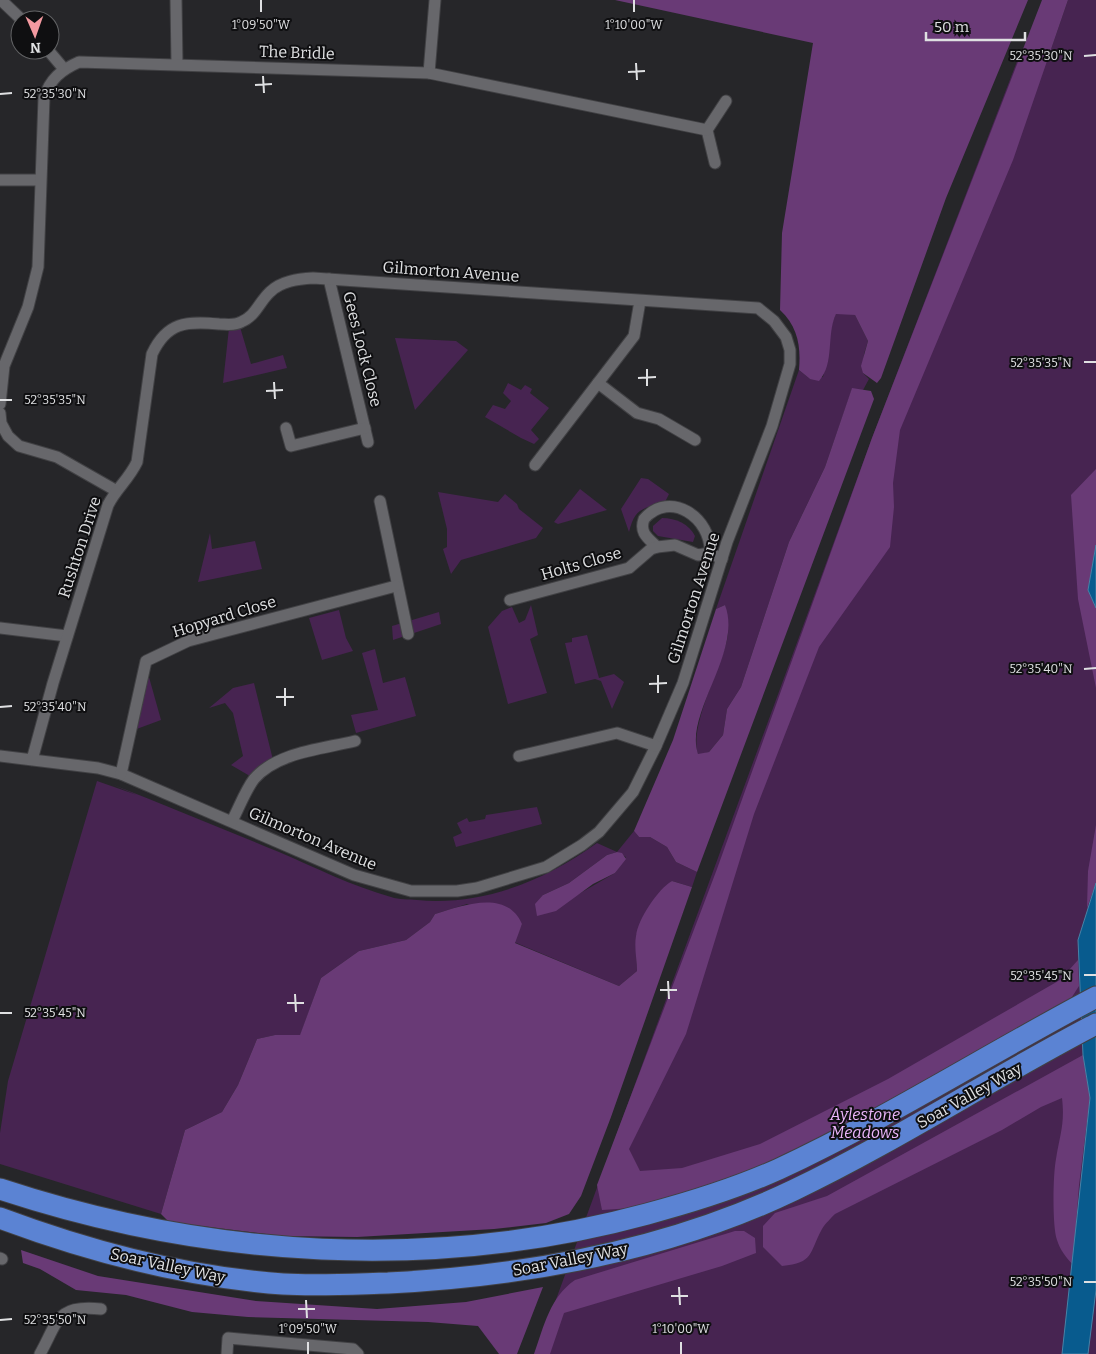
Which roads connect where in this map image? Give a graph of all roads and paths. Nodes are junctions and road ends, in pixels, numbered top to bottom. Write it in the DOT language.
graph roads {
  1 [pos="1,0"];
  2 [pos="176,0"];
  3 [pos="436,0"];
  4 [pos="12,10"];
  5 [pos="56,60"];
  6 [pos="177,64"];
  7 [pos="64,69"];
  8 [pos="429,73"];
  9 [pos="726,101"];
  10 [pos="707,130"];
  11 [pos="715,163"];
  12 [pos="0,180"];
  13 [pos="40,180"];
  14 [pos="329,279"];
  15 [pos="640,301"];
  16 [pos="233,325"];
  17 [pos="598,383"];
  18 [pos="0,404"];
  19 [pos="0,413"];
  20 [pos="286,428"];
  21 [pos="365,428"];
  22 [pos="695,440"];
  23 [pos="368,442"];
  24 [pos="534,465"];
  25 [pos="116,490"];
  26 [pos="380,501"];
  27 [pos="657,547"];
  28 [pos="710,553"];
  29 [pos="722,558"];
  30 [pos="396,586"];
  31 [pos="510,600"];
  32 [pos="0,628"];
  33 [pos="408,634"];
  34 [pos="67,636"];
  35 [pos="355,741"];
  36 [pos="656,746"];
  37 [pos="0,756"];
  38 [pos="519,756"];
  39 [pos="32,760"];
  40 [pos="121,774"];
  41 [pos="232,821"];
  42 [pos="1096,997"];
  43 [pos="1096,1024"];
  44 [pos="0,1189"];
  45 [pos="0,1218"];
  46 [pos="100,1309"];
  47 [pos="40,1354"];
  48 [pos="227,1354"];
  49 [pos="358,1354"];
  1 -- 4 [label="street"];
  2 -- 6 [label="street"];
  3 -- 8 [label="street"];
  5 -- 7 [label="street"];
  6 -- 7 [label="street, The Bridle"];
  6 -- 8 [label="street, The Bridle"];
  7 -- 13 [label="street"];
  8 -- 10 [label="street, The Bridle"];
  9 -- 10 [label="street"];
  10 -- 11 [label="street"];
  12 -- 13 [label="street"];
  13 -- 18 [label="street"];
  14 -- 15 [label="street, Gilmorton Avenue"];
  14 -- 16 [label="street, Gilmorton Avenue"];
  14 -- 21 [label="street, Gees Lock Close"];
  15 -- 17 [label="street"];
  15 -- 29 [label="street, Gilmorton Avenue"];
  16 -- 25 [label="street, Rushton Drive"];
  17 -- 22 [label="street"];
  17 -- 24 [label="street"];
  19 -- 25 [label="street"];
  20 -- 21 [label="street, Gees Lock Close"];
  21 -- 23 [label="street, Gees Lock Close"];
  25 -- 34 [label="street, Rushton Drive"];
  26 -- 30 [label="street"];
  27 -- 28 [label="street"];
  27 -- 28 [label="street"];
  27 -- 31 [label="street, Holts Close"];
  28 -- 29 [label="street"];
  29 -- 36 [label="street, Gilmorton Avenue"];
  30 -- 33 [label="street"];
  30 -- 40 [label="street, Hopyard Close"];
  32 -- 34 [label="street"];
  34 -- 39 [label="street, Rushton Drive"];
  35 -- 41 [label="street"];
  36 -- 38 [label="street"];
  36 -- 41 [label="street, Gilmorton Avenue"];
  37 -- 39 [label="street, Gilmorton Avenue"];
  39 -- 40 [label="street, Gilmorton Avenue"];
  40 -- 41 [label="street, Gilmorton Avenue"];
  42 -- 44 [label="highway, Soar Valley Way"];
  43 -- 45 [label="highway, Soar Valley Way"];
  46 -- 47 [label="street"];
  48 -- 49 [label="street"];
}
